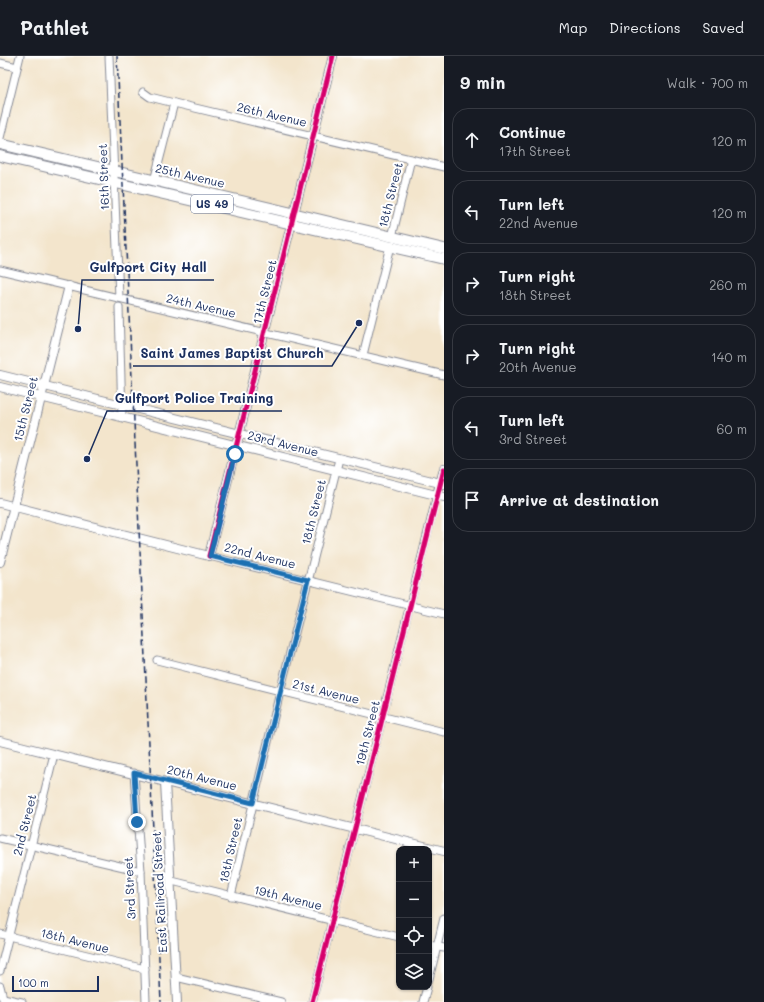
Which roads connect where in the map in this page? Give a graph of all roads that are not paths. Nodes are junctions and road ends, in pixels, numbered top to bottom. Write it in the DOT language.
graph roads {
  1 [pos="20,56"];
  2 [pos="109,56"];
  3 [pos="333,56"];
  4 [pos="0,63"];
  5 [pos="18,67"];
  6 [pos="143,92"];
  7 [pos="174,103"];
  8 [pos="314,135"];
  9 [pos="0,138"];
  10 [pos="0,144"];
  11 [pos="0,156"];
  12 [pos="412,159"];
  13 [pos="444,168"];
  14 [pos="115,171"];
  15 [pos="154,181"];
  16 [pos="116,182"];
  17 [pos="293,218"];
  18 [pos="391,241"];
  19 [pos="444,249"];
  20 [pos="444,259"];
  21 [pos="0,270"];
  22 [pos="69,286"];
  23 [pos="119,297"];
  24 [pos="119,307"];
  25 [pos="265,332"];
  26 [pos="363,355"];
  27 [pos="0,375"];
  28 [pos="444,375"];
  29 [pos="44,386"];
  30 [pos="0,387"];
  31 [pos="42,397"];
  32 [pos="123,405"];
  33 [pos="122,417"];
  34 [pos="240,435"];
  35 [pos="237,445"];
  36 [pos="339,460"];
  37 [pos="444,469"];
  38 [pos="336,470"];
  39 [pos="442,484"];
  40 [pos="441,496"];
  41 [pos="0,503"];
  42 [pos="14,507"];
  43 [pos="210,556"];
  44 [pos="0,562"];
  45 [pos="308,580"];
  46 [pos="410,606"];
  47 [pos="444,614"];
  48 [pos="157,660"];
  49 [pos="280,692"];
  50 [pos="382,717"];
  51 [pos="444,732"];
  52 [pos="0,741"];
  53 [pos="54,754"];
  54 [pos="134,773"];
  55 [pos="165,782"];
  56 [pos="253,803"];
  57 [pos="355,829"];
  58 [pos="0,838"];
  59 [pos="31,845"];
  60 [pos="444,851"];
  61 [pos="141,871"];
  62 [pos="172,881"];
  63 [pos="231,896"];
  64 [pos="444,918"];
  65 [pos="332,921"];
  66 [pos="0,934"];
  67 [pos="9,936"];
  68 [pos="396,936"];
  69 [pos="440,947"];
  70 [pos="145,969"];
  71 [pos="432,970"];
  72 [pos="0,971"];
  73 [pos="176,977"];
  74 [pos="0,986"];
  75 [pos="426,990"];
  76 [pos="4,1000"];
  77 [pos="22,1002"];
  78 [pos="146,1002"];
  79 [pos="177,1002"];
  80 [pos="281,1002"];
  81 [pos="312,1002"];
  82 [pos="423,1002"];
  1 -- 5 [label="street"];
  2 -- 14 [label="street, 16th Street"];
  3 -- 8 [label="street, 17th Street"];
  4 -- 5 [label="street"];
  5 -- 9 [label="street"];
  6 -- 7 [label="street, 26th Avenue"];
  7 -- 8 [label="street, 26th Avenue"];
  7 -- 15 [label="street"];
  8 -- 12 [label="street, 26th Avenue"];
  8 -- 17 [label="street, 17th Street"];
  10 -- 14 [label="main road, 25th Avenue / US 49"];
  11 -- 16 [label="main road, 25th Avenue / US 49"];
  12 -- 13 [label="street, 26th Avenue"];
  12 -- 18 [label="street, 18th Street"];
  14 -- 15 [label="main road, 25th Avenue / US 49"];
  14 -- 16 [label="street, 16th Street"];
  15 -- 17 [label="main road, 25th Avenue / US 49"];
  16 -- 17 [label="main road, 25th Avenue / US 49"];
  16 -- 23 [label="street, 16th Street"];
  17 -- 18 [label="main road, 25th Avenue / US 49"];
  17 -- 25 [label="street, 17th Street"];
  18 -- 19 [label="main road, 25th Avenue / US 49"];
  18 -- 20 [label="main road, 25th Avenue / US 49"];
  18 -- 26 [label="street, 18th Street"];
  21 -- 22 [label="street, 24th Avenue"];
  22 -- 23 [label="street, 24th Avenue"];
  22 -- 29 [label="street, 15th Street"];
  23 -- 25 [label="street, 24th Avenue"];
  24 -- 32 [label="street"];
  25 -- 26 [label="street, 24th Avenue"];
  25 -- 34 [label="street, 17th Street"];
  26 -- 28 [label="street, 24th Avenue"];
  27 -- 29 [label="street, 23rd Avenue"];
  29 -- 31 [label="street, 15th Street"];
  29 -- 32 [label="street, 23rd Avenue"];
  30 -- 31 [label="street, 23rd Avenue"];
  31 -- 33 [label="street, 23rd Avenue"];
  31 -- 42 [label="street, 15th Street"];
  32 -- 33 [label="street"];
  32 -- 34 [label="street, 23rd Avenue"];
  33 -- 35 [label="street, 23rd Avenue"];
  34 -- 35 [label="street, 17th Street"];
  34 -- 36 [label="street, 23rd Avenue"];
  35 -- 38 [label="street, 23rd Avenue"];
  35 -- 43 [label="street, 17th Street"];
  36 -- 38 [label="street, 18th Street"];
  36 -- 39 [label="street, 23rd Avenue"];
  37 -- 39 [label="street, 19th Street"];
  38 -- 40 [label="street, 23rd Avenue"];
  38 -- 45 [label="street, 18th Street"];
  39 -- 40 [label="street, 19th Street"];
  40 -- 46 [label="street, 19th Street"];
  41 -- 42 [label="street, 22nd Avenue"];
  42 -- 43 [label="street, 22nd Avenue"];
  42 -- 44 [label="street, 15th Street"];
  43 -- 45 [label="street, 22nd Avenue"];
  45 -- 46 [label="street, 22nd Avenue"];
  45 -- 49 [label="street, 18th Street"];
  46 -- 47 [label="street, 22nd Avenue"];
  46 -- 50 [label="street, 19th Street"];
  48 -- 49 [label="street, 21st Avenue"];
  49 -- 50 [label="street, 21st Avenue"];
  49 -- 56 [label="street, 18th Street"];
  50 -- 51 [label="street, 21st Avenue"];
  50 -- 57 [label="street, 19th Street"];
  52 -- 53 [label="street, 20th Avenue"];
  53 -- 54 [label="street, 20th Avenue"];
  53 -- 59 [label="street, 2nd Street"];
  54 -- 55 [label="street, 20th Avenue"];
  54 -- 61 [label="street, 3rd Street"];
  55 -- 56 [label="street, 20th Avenue"];
  55 -- 62 [label="street, East Railroad Street"];
  56 -- 57 [label="street, 20th Avenue"];
  56 -- 63 [label="street, 18th Street"];
  57 -- 60 [label="street, 20th Avenue"];
  57 -- 65 [label="street, 19th Street"];
  58 -- 59 [label="street"];
  59 -- 61 [label="street"];
  59 -- 67 [label="street, 2nd Street"];
  61 -- 70 [label="street, 3rd Street"];
  62 -- 63 [label="street, 19th Avenue"];
  62 -- 73 [label="street, East Railroad Street"];
  63 -- 65 [label="street, 19th Avenue"];
  64 -- 69 [label="street"];
  65 -- 68 [label="street, 19th Avenue"];
  65 -- 81 [label="street, 19th Street"];
  66 -- 67 [label="street, 18th Avenue"];
  67 -- 70 [label="street, 18th Avenue"];
  67 -- 72 [label="street, 2nd Street"];
  69 -- 71 [label="street"];
  70 -- 78 [label="street, 3rd Street"];
  73 -- 79 [label="street, East Railroad Street"];
  73 -- 80 [label="street"];
  74 -- 76 [label="street"];
  75 -- 82 [label="street"];
  76 -- 77 [label="street"];
}
